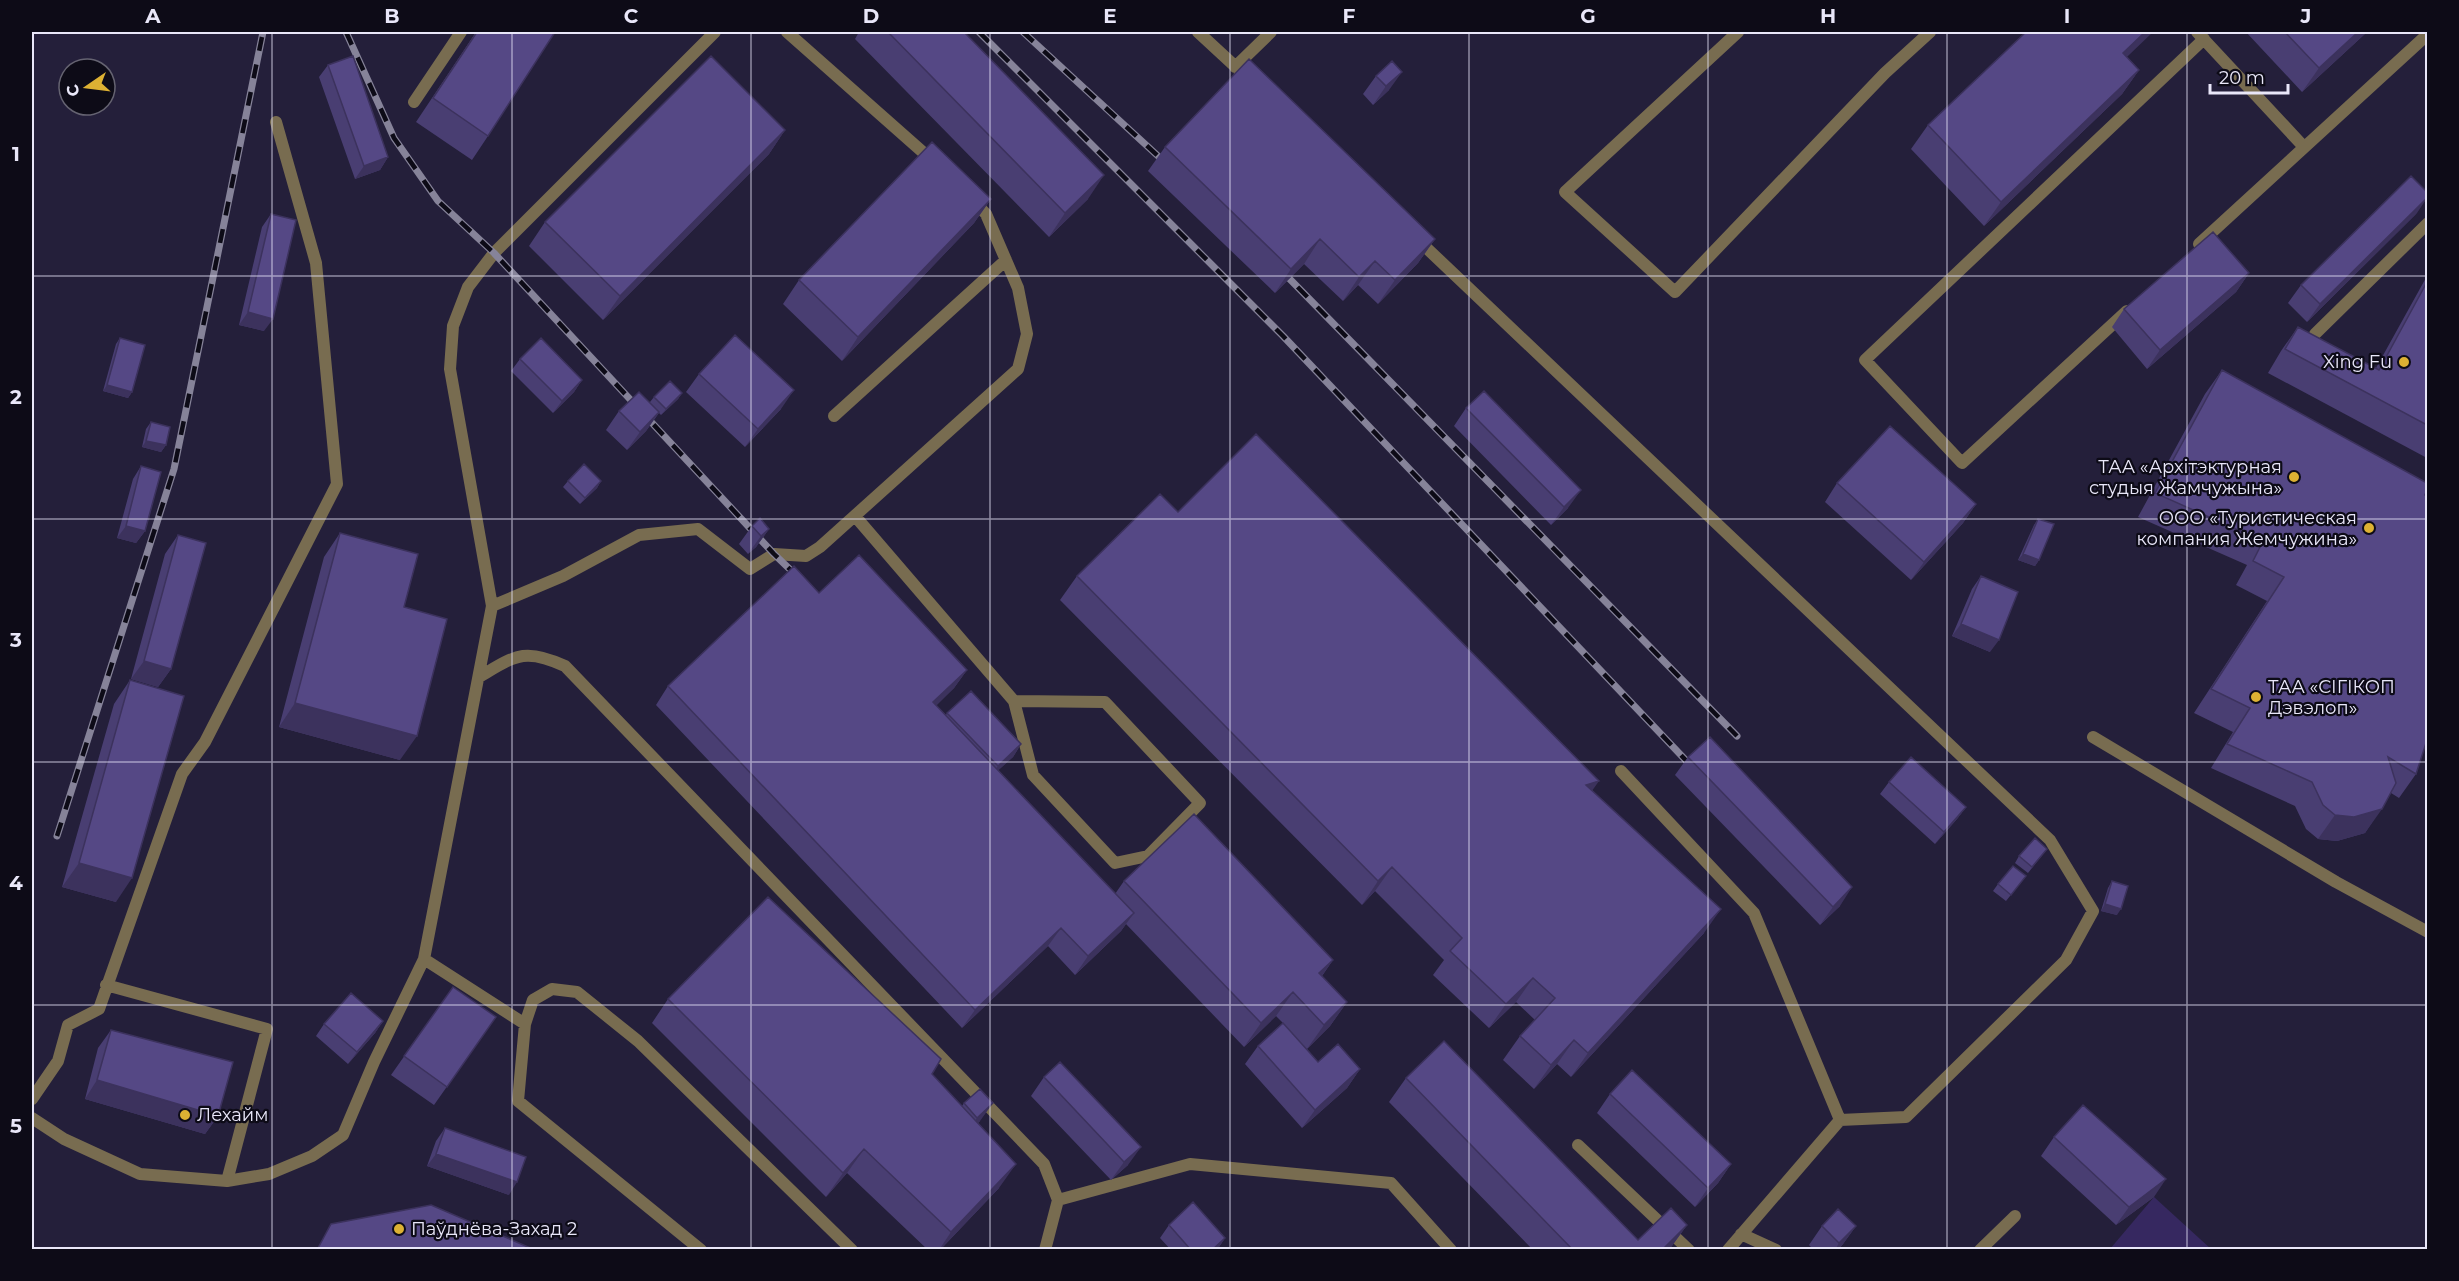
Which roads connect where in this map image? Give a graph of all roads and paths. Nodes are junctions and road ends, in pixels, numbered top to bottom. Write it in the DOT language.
graph roads {
  1 [pos="461,32"];
  2 [pos="716,32"];
  3 [pos="787,32"];
  4 [pos="1198,32"];
  5 [pos="1270,32"];
  6 [pos="1738,32"];
  7 [pos="1930,32"];
  8 [pos="2427,33"];
  9 [pos="2200,35"];
  10 [pos="1235,67"];
  11 [pos="1261,91"];
  12 [pos="414,102"];
  13 [pos="276,122"];
  14 [pos="2304,147"];
  15 [pos="945,173"];
  16 [pos="962,189"];
  17 [pos="2427,223"];
  18 [pos="1408,231"];
  19 [pos="2190,253"];
  20 [pos="1006,260"];
  21 [pos="2138,301"];
  22 [pos="2315,334"];
  23 [pos="834,416"];
  24 [pos="855,516"];
  25 [pos="492,606"];
  26 [pos="478,676"];
  27 [pos="1014,701"];
  28 [pos="2093,737"];
  29 [pos="1621,771"];
  30 [pos="2427,932"];
  31 [pos="424,959"];
  32 [pos="106,985"];
  33 [pos="525,1024"];
  34 [pos="32,1099"];
  35 [pos="32,1118"];
  36 [pos="1840,1120"];
  37 [pos="1578,1145"];
  38 [pos="227,1181"];
  39 [pos="1058,1200"];
  40 [pos="2015,1216"];
  41 [pos="1741,1234"];
  42 [pos="701,1250"];
  43 [pos="852,1250"];
  44 [pos="1045,1250"];
  45 [pos="1451,1250"];
  46 [pos="1689,1250"];
  47 [pos="1728,1250"];
  48 [pos="1776,1250"];
  49 [pos="1980,1250"];
  1 -- 12 [label="lane"];
  2 -- 25 [label="lane"];
  3 -- 15 [label="lane"];
  4 -- 10 [label="lane"];
  5 -- 10 [label="lane"];
  6 -- 7 [label="lane"];
  8 -- 14 [label="lane"];
  9 -- 14 [label="lane"];
  9 -- 21 [label="lane"];
  10 -- 11 [label="lane"];
  13 -- 32 [label="lane"];
  14 -- 19 [label="lane"];
  16 -- 20 [label="lane"];
  17 -- 22 [label="lane"];
  18 -- 36 [label="lane"];
  20 -- 23 [label="lane"];
  20 -- 24 [label="lane"];
  24 -- 25 [label="lane"];
  24 -- 27 [label="lane"];
  25 -- 26 [label="lane"];
  26 -- 31 [label="lane"];
  26 -- 39 [label="lane"];
  27 -- 27 [label="lane"];
  28 -- 30 [label="lane"];
  29 -- 36 [label="lane"];
  31 -- 33 [label="lane"];
  31 -- 38 [label="lane"];
  32 -- 34 [label="lane"];
  32 -- 38 [label="lane"];
  33 -- 42 [label="lane"];
  33 -- 43 [label="lane"];
  35 -- 38 [label="lane"];
  36 -- 41 [label="lane"];
  37 -- 46 [label="lane"];
  39 -- 44 [label="lane"];
  39 -- 45 [label="lane"];
  40 -- 49 [label="lane"];
  41 -- 47 [label="lane"];
  41 -- 48 [label="lane"];
}
